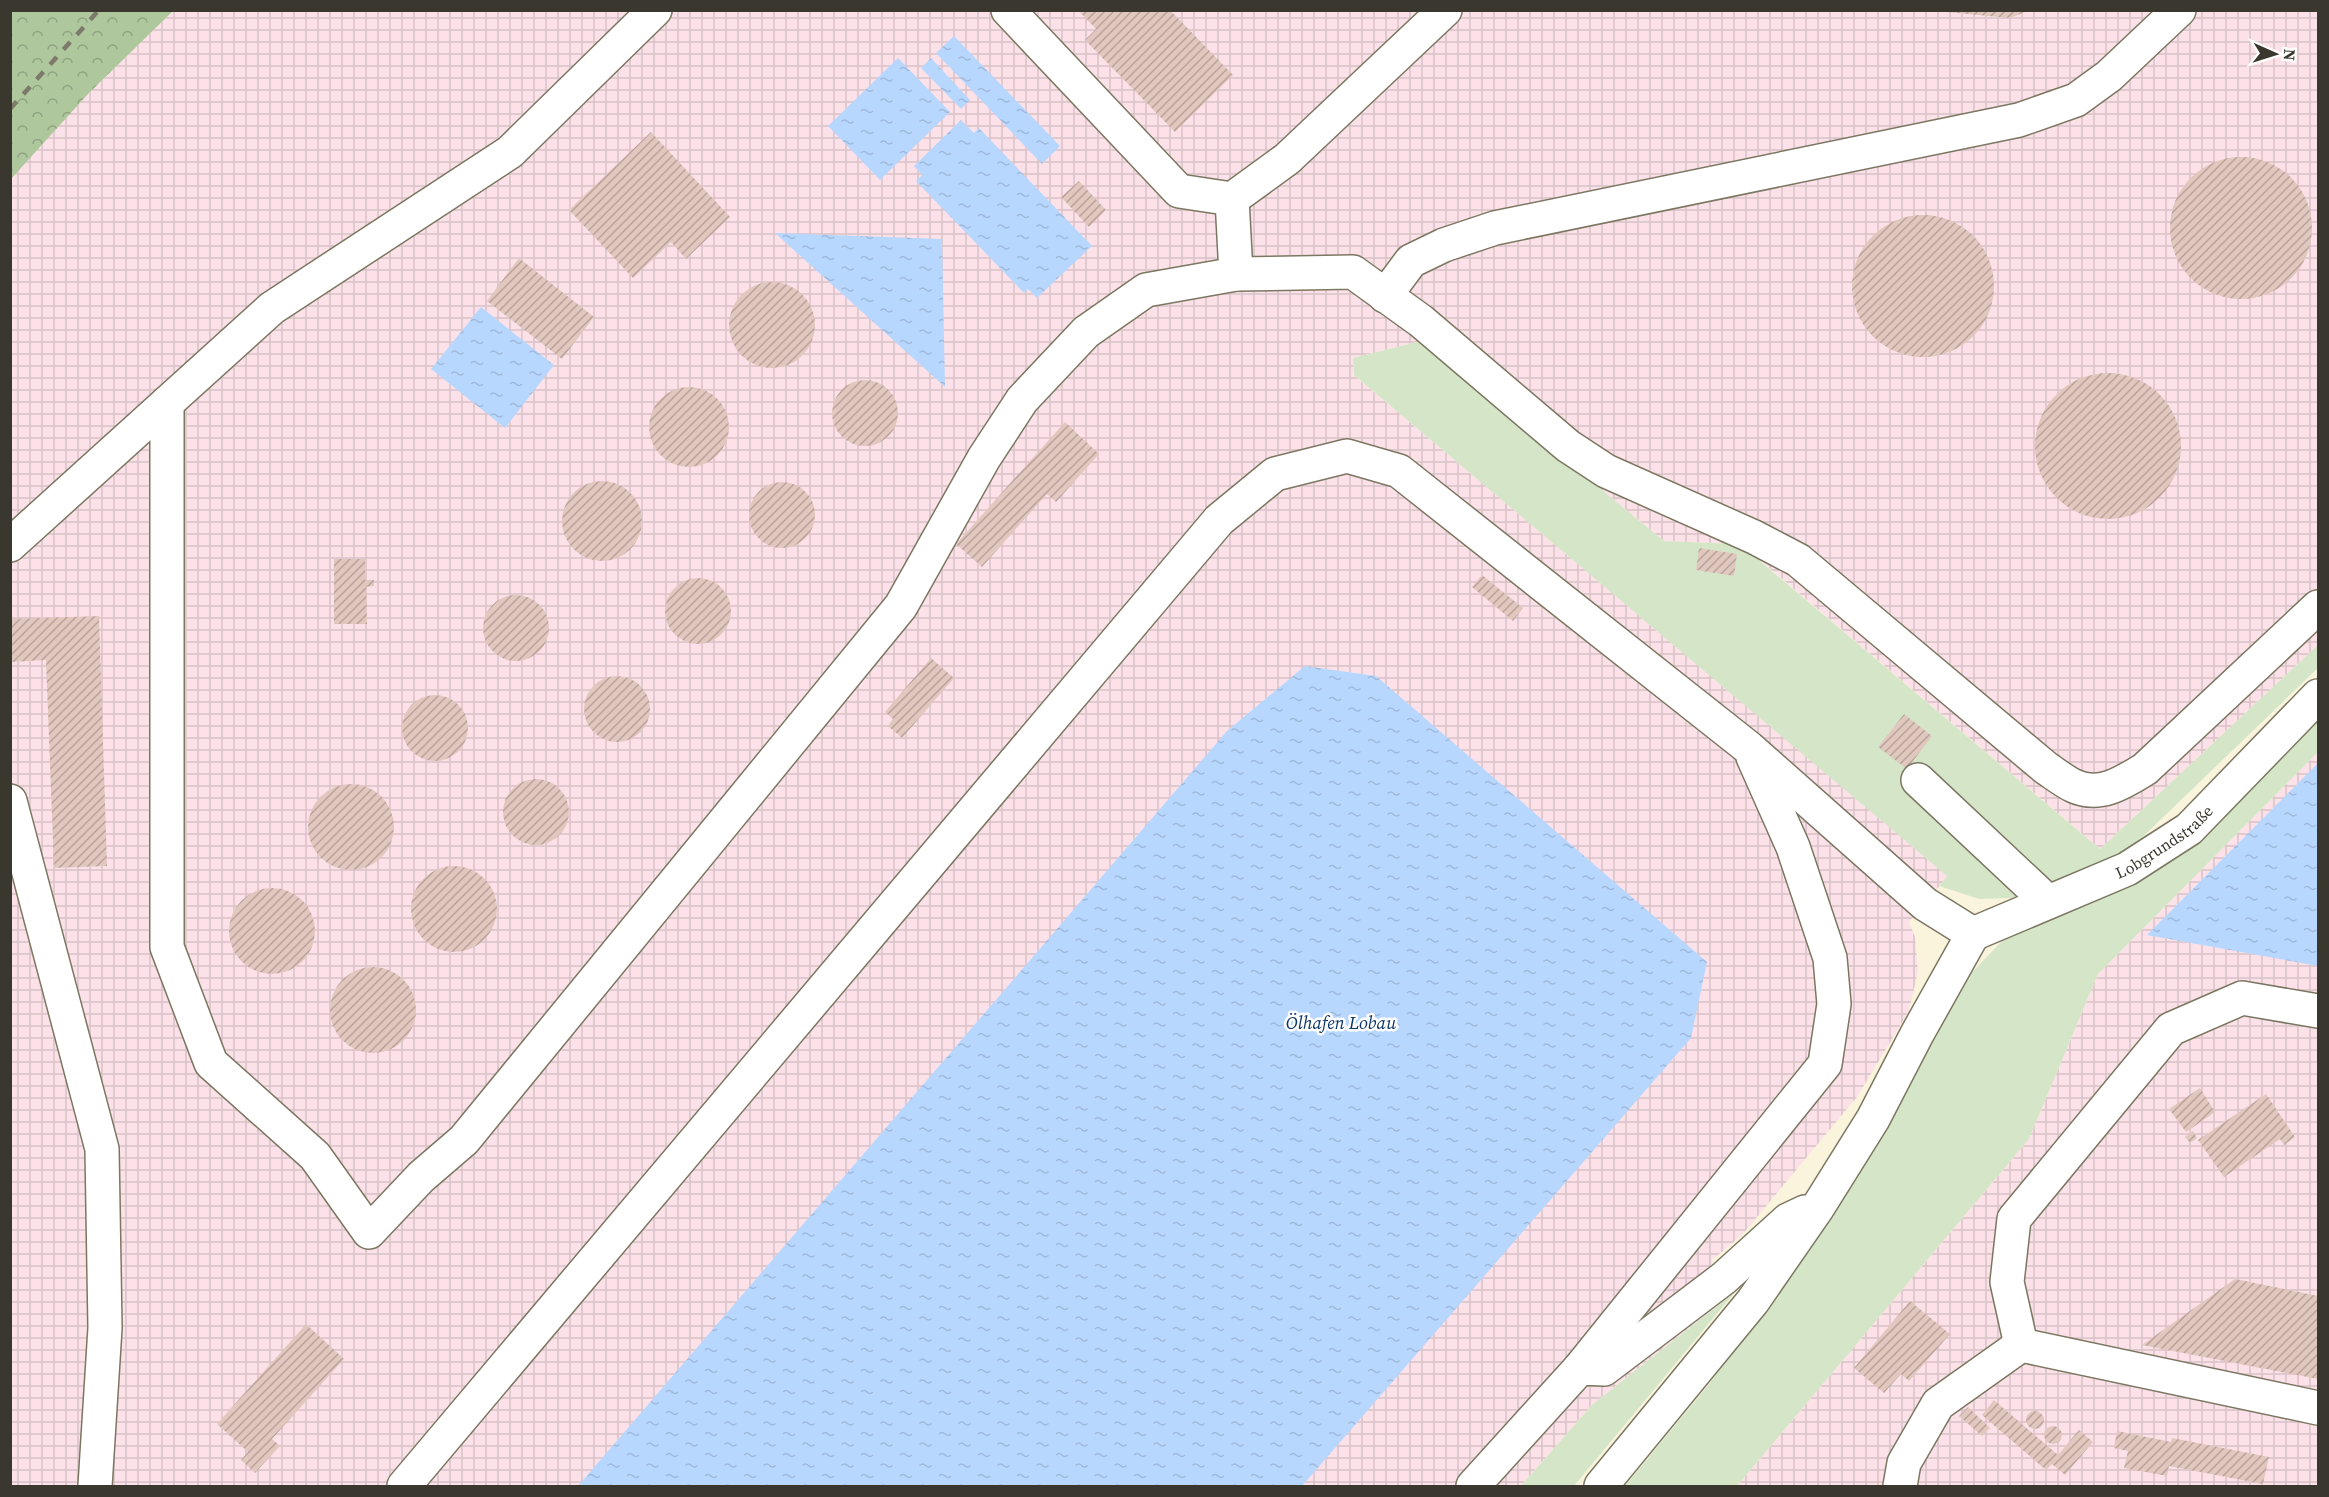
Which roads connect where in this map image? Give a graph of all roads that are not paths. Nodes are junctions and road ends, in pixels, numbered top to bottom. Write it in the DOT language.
graph roads {
  1 [pos="655,10"];
  2 [pos="1008,10"];
  3 [pos="1445,10"];
  4 [pos="2179,10"];
  5 [pos="1232,199"];
  6 [pos="1236,274"];
  7 [pos="1385,296"];
  8 [pos="167,403"];
  9 [pos="10,545"];
  10 [pos="2319,607"];
  11 [pos="2319,696"];
  12 [pos="1749,748"];
  13 [pos="1918,780"];
  14 [pos="10,801"];
  15 [pos="2048,902"];
  16 [pos="1973,934"];
  17 [pos="2319,1011"];
  18 [pos="1818,1207"];
  19 [pos="2020,1345"];
  20 [pos="1580,1368"];
  21 [pos="2319,1408"];
  22 [pos="95,1486"];
  23 [pos="404,1486"];
  24 [pos="1473,1486"];
  25 [pos="1601,1486"];
  26 [pos="1900,1486"];
  1 -- 8 [label="lane"];
  2 -- 5 [label="lane"];
  3 -- 5 [label="lane"];
  4 -- 7 [label="lane"];
  5 -- 6 [label="lane"];
  6 -- 7 [label="lane"];
  6 -- 8 [label="lane"];
  7 -- 10 [label="lane"];
  8 -- 9 [label="lane"];
  11 -- 15 [label="lane, Lobgrundstraße"];
  12 -- 16 [label="lane"];
  12 -- 20 [label="lane"];
  12 -- 23 [label="lane"];
  13 -- 15 [label="lane"];
  14 -- 22 [label="lane"];
  15 -- 16 [label="lane, Lobgrundstraße"];
  16 -- 18 [label="lane"];
  17 -- 19 [label="lane"];
  18 -- 20 [label="lane"];
  18 -- 25 [label="lane"];
  19 -- 21 [label="lane"];
  19 -- 26 [label="lane"];
  20 -- 24 [label="lane"];
}
